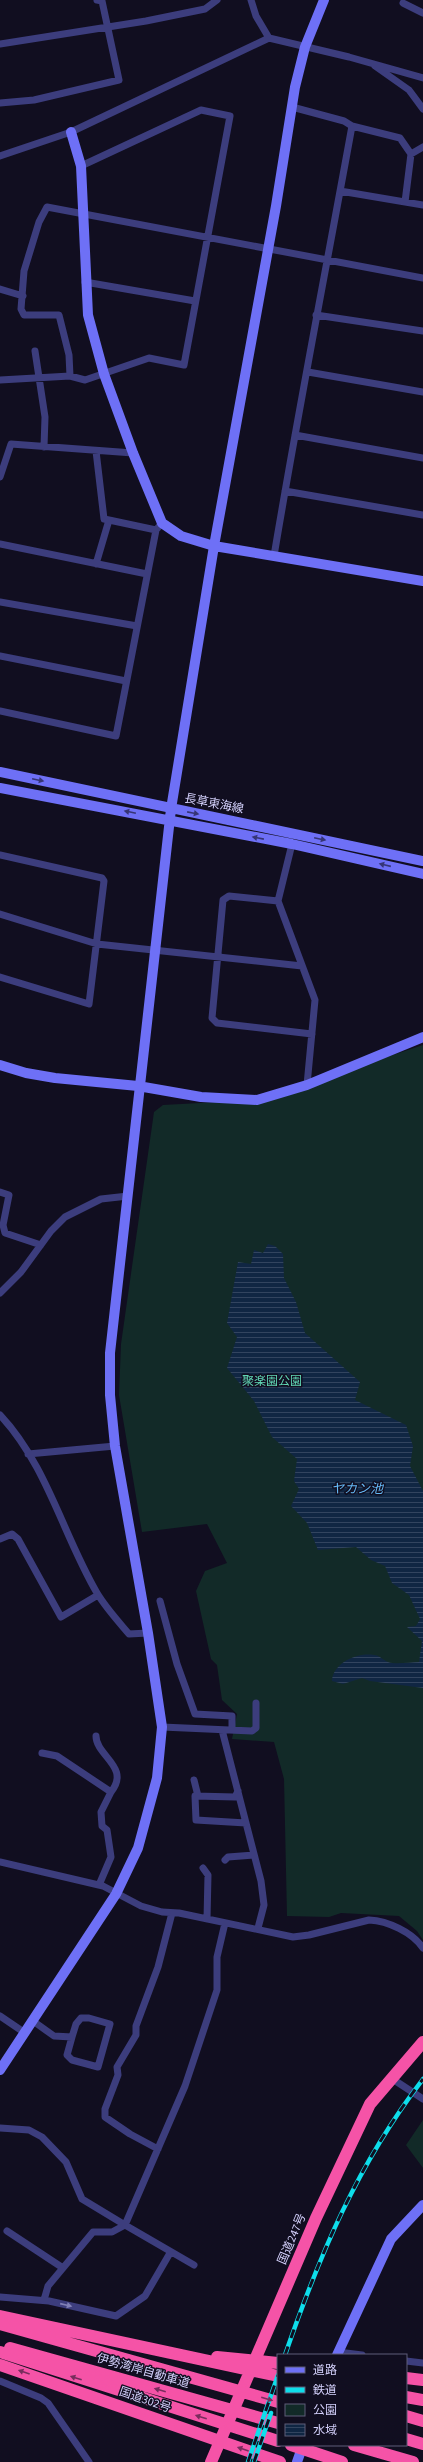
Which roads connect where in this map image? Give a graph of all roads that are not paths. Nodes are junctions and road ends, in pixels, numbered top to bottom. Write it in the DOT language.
graph roads {
  1 [pos="97,0"];
  2 [pos="217,0"];
  3 [pos="251,0"];
  4 [pos="324,0"];
  5 [pos="402,1"];
  6 [pos="423,13"];
  7 [pos="109,28"];
  8 [pos="269,38"];
  9 [pos="0,44"];
  10 [pos="305,47"];
  11 [pos="370,62"];
  12 [pos="423,78"];
  13 [pos="0,103"];
  14 [pos="292,107"];
  15 [pos="423,108"];
  16 [pos="352,126"];
  17 [pos="71,132"];
  18 [pos="423,147"];
  19 [pos="411,154"];
  20 [pos="0,156"];
  21 [pos="81,166"];
  22 [pos="340,190"];
  23 [pos="405,202"];
  24 [pos="423,205"];
  25 [pos="84,214"];
  26 [pos="208,237"];
  27 [pos="268,248"];
  28 [pos="328,258"];
  29 [pos="423,278"];
  30 [pos="85,282"];
  31 [pos="0,288"];
  32 [pos="23,296"];
  33 [pos="195,301"];
  34 [pos="316,315"];
  35 [pos="423,332"];
  36 [pos="35,351"];
  37 [pos="308,372"];
  38 [pos="104,374"];
  39 [pos="70,376"];
  40 [pos="38,378"];
  41 [pos="0,380"];
  42 [pos="423,392"];
  43 [pos="295,435"];
  44 [pos="44,446"];
  45 [pos="96,451"];
  46 [pos="132,454"];
  47 [pos="423,458"];
  48 [pos="0,476"];
  49 [pos="285,491"];
  50 [pos="423,515"];
  51 [pos="109,520"];
  52 [pos="159,526"];
  53 [pos="0,544"];
  54 [pos="214,546"];
  55 [pos="274,556"];
  56 [pos="96,564"];
  57 [pos="147,574"];
  58 [pos="423,580"];
  59 [pos="0,602"];
  60 [pos="137,626"];
  61 [pos="0,656"];
  62 [pos="126,681"];
  63 [pos="0,711"];
  64 [pos="0,772"];
  65 [pos="0,788"];
  66 [pos="171,809"];
  67 [pos="170,820"];
  68 [pos="292,844"];
  69 [pos="0,856"];
  70 [pos="423,861"];
  71 [pos="423,874"];
  72 [pos="278,901"];
  73 [pos="0,914"];
  74 [pos="97,944"];
  75 [pos="155,949"];
  76 [pos="217,956"];
  77 [pos="302,966"];
  78 [pos="0,977"];
  79 [pos="312,1034"];
  80 [pos="423,1037"];
  81 [pos="0,1065"];
  82 [pos="307,1084"];
  83 [pos="138,1086"];
  84 [pos="0,1192"];
  85 [pos="128,1196"];
  86 [pos="41,1245"];
  87 [pos="0,1293"];
  88 [pos="0,1415"];
  89 [pos="115,1446"];
  90 [pos="28,1454"];
  91 [pos="0,1539"];
  92 [pos="98,1595"];
  93 [pos="160,1601"];
  94 [pos="148,1633"];
  95 [pos="256,1703"];
  96 [pos="162,1727"];
  97 [pos="222,1730"];
  98 [pos="232,1730"];
  99 [pos="96,1736"];
  100 [pos="42,1753"];
  101 [pos="194,1780"];
  102 [pos="238,1791"];
  103 [pos="111,1792"];
  104 [pos="198,1796"];
  105 [pos="246,1824"];
  106 [pos="254,1855"];
  107 [pos="225,1860"];
  108 [pos="0,1862"];
  109 [pos="203,1868"];
  110 [pos="98,1885"];
  111 [pos="116,1894"];
  112 [pos="172,1913"];
  113 [pos="207,1919"];
  114 [pos="225,1923"];
  115 [pos="258,1928"];
  116 [pos="423,1948"];
  117 [pos="0,2016"];
  118 [pos="33,2021"];
  119 [pos="25,2033"];
  120 [pos="72,2037"];
  121 [pos="423,2042"];
  122 [pos="0,2070"];
  123 [pos="391,2078"];
  124 [pos="423,2099"];
  125 [pos="0,2128"];
  126 [pos="158,2149"];
  127 [pos="423,2205"];
  128 [pos="125,2225"];
  129 [pos="7,2231"];
  130 [pos="170,2253"];
  131 [pos="194,2265"];
  132 [pos="63,2268"];
  133 [pos="0,2297"];
  134 [pos="44,2300"];
  135 [pos="0,2316"];
  136 [pos="0,2325"];
  137 [pos="0,2345"];
  138 [pos="0,2352"];
  139 [pos="337,2353"];
  140 [pos="350,2354"];
  141 [pos="407,2361"];
  142 [pos="277,2363"];
  143 [pos="423,2363"];
  144 [pos="0,2365"];
  145 [pos="221,2365"];
  146 [pos="277,2376"];
  147 [pos="407,2378"];
  148 [pos="277,2380"];
  149 [pos="423,2380"];
  150 [pos="0,2381"];
  151 [pos="407,2397"];
  152 [pos="423,2400"];
  153 [pos="277,2402"];
  154 [pos="407,2416"];
  155 [pos="423,2421"];
  156 [pos="277,2423"];
  157 [pos="407,2439"];
  158 [pos="277,2441"];
  159 [pos="423,2444"];
  160 [pos="295,2446"];
  161 [pos="303,2446"];
  162 [pos="357,2446"];
  163 [pos="89,2462"];
  164 [pos="211,2462"];
  165 [pos="280,2462"];
  166 [pos="297,2462"];
  167 [pos="342,2462"];
  168 [pos="413,2462"];
  1 -- 7 [label="street"];
  2 -- 7 [label="street"];
  3 -- 8 [label="street"];
  4 -- 10 [label="street"];
  5 -- 6 [label="street"];
  7 -- 9 [label="street"];
  7 -- 13 [label="street"];
  8 -- 10 [label="street"];
  8 -- 17 [label="street"];
  10 -- 11 [label="street"];
  10 -- 14 [label="street"];
  11 -- 12 [label="street"];
  11 -- 15 [label="street"];
  14 -- 16 [label="street"];
  14 -- 27 [label="street"];
  16 -- 19 [label="street"];
  16 -- 22 [label="street"];
  17 -- 20 [label="street"];
  17 -- 21 [label="street"];
  18 -- 19 [label="street"];
  19 -- 23 [label="street"];
  21 -- 25 [label="street"];
  21 -- 26 [label="street"];
  22 -- 23 [label="street"];
  22 -- 28 [label="street"];
  23 -- 24 [label="street"];
  25 -- 26 [label="street"];
  25 -- 30 [label="street"];
  25 -- 32 [label="street"];
  26 -- 27 [label="street"];
  26 -- 33 [label="street"];
  27 -- 28 [label="street"];
  27 -- 54 [label="street"];
  28 -- 29 [label="street"];
  28 -- 34 [label="street"];
  30 -- 33 [label="street"];
  30 -- 38 [label="street"];
  31 -- 32 [label="street"];
  32 -- 39 [label="street"];
  33 -- 38 [label="street"];
  34 -- 35 [label="street"];
  34 -- 37 [label="street"];
  36 -- 40 [label="street"];
  37 -- 42 [label="street"];
  37 -- 43 [label="street"];
  38 -- 39 [label="street"];
  38 -- 46 [label="street"];
  39 -- 40 [label="street"];
  40 -- 41 [label="street"];
  40 -- 44 [label="street"];
  43 -- 47 [label="street"];
  43 -- 49 [label="street"];
  44 -- 45 [label="street"];
  44 -- 48 [label="street"];
  45 -- 46 [label="street"];
  45 -- 51 [label="street"];
  46 -- 52 [label="street"];
  49 -- 50 [label="street"];
  49 -- 55 [label="street"];
  51 -- 52 [label="street"];
  51 -- 56 [label="street"];
  52 -- 54 [label="street"];
  52 -- 57 [label="street"];
  53 -- 56 [label="street"];
  54 -- 55 [label="street"];
  54 -- 66 [label="street"];
  55 -- 58 [label="street"];
  56 -- 57 [label="street"];
  57 -- 60 [label="street"];
  59 -- 60 [label="street"];
  60 -- 62 [label="street"];
  61 -- 62 [label="street"];
  62 -- 63 [label="street"];
  64 -- 66 [label="street, 長草東海線, one-way"];
  67 -- 65 [label="street, 長草東海線, one-way"];
  66 -- 67 [label="street"];
  66 -- 70 [label="street, 長草東海線, one-way"];
  68 -- 67 [label="street, 長草東海線, one-way"];
  67 -- 75 [label="street"];
  71 -- 68 [label="street, 長草東海線, one-way"];
  68 -- 72 [label="street"];
  69 -- 74 [label="street"];
  72 -- 76 [label="street"];
  72 -- 77 [label="street"];
  73 -- 74 [label="street"];
  74 -- 75 [label="street"];
  74 -- 78 [label="street"];
  75 -- 76 [label="street"];
  75 -- 83 [label="street"];
  76 -- 77 [label="street"];
  76 -- 79 [label="street"];
  77 -- 79 [label="street"];
  79 -- 82 [label="street"];
  80 -- 82 [label="street"];
  81 -- 83 [label="street"];
  82 -- 83 [label="street"];
  83 -- 85 [label="street"];
  84 -- 86 [label="street"];
  85 -- 86 [label="street"];
  85 -- 89 [label="street"];
  86 -- 87 [label="street"];
  88 -- 90 [label="street"];
  89 -- 90 [label="street"];
  89 -- 94 [label="street"];
  90 -- 92 [label="street"];
  91 -- 92 [label="street"];
  92 -- 94 [label="street"];
  93 -- 98 [label="street"];
  94 -- 96 [label="street"];
  95 -- 98 [label="street"];
  96 -- 97 [label="street"];
  96 -- 111 [label="street"];
  97 -- 98 [label="street"];
  97 -- 102 [label="street"];
  99 -- 103 [label="street"];
  100 -- 103 [label="street"];
  101 -- 104 [label="street"];
  102 -- 104 [label="street"];
  102 -- 105 [label="street"];
  103 -- 110 [label="street"];
  104 -- 105 [label="street"];
  105 -- 106 [label="street"];
  106 -- 107 [label="street"];
  106 -- 115 [label="street"];
  108 -- 110 [label="street"];
  109 -- 113 [label="street"];
  110 -- 111 [label="street"];
  111 -- 112 [label="street"];
  111 -- 118 [label="street"];
  112 -- 113 [label="street"];
  112 -- 126 [label="street"];
  113 -- 114 [label="street"];
  114 -- 115 [label="street"];
  114 -- 126 [label="street"];
  115 -- 116 [label="street"];
  117 -- 119 [label="street"];
  118 -- 119 [label="street"];
  118 -- 120 [label="street"];
  119 -- 122 [label="street"];
  120 -- 120 [label="street"];
  121 -- 123 [label="highway, 国道247号"];
  123 -- 124 [label="street"];
  123 -- 164 [label="highway, 国道247号"];
  125 -- 128 [label="street"];
  126 -- 128 [label="street"];
  127 -- 139 [label="street"];
  128 -- 130 [label="street"];
  128 -- 132 [label="street"];
  129 -- 132 [label="street"];
  130 -- 131 [label="street"];
  134 -- 130 [label="street, one-way"];
  132 -- 134 [label="street"];
  133 -- 134 [label="street"];
  135 -- 145 [label="highway"];
  136 -- 142 [label="highway"];
  136 -- 153 [label="highway, 伊勢湾岸自動車道, one-way"];
  156 -- 137 [label="highway, 伊勢湾岸自動車道, one-way"];
  158 -- 138 [label="highway, one-way"];
  139 -- 140 [label="street"];
  141 -- 143 [label="street"];
  165 -- 144 [label="highway, 国道302号, one-way"];
  145 -- 146 [label="highway"];
  145 -- 148 [label="highway"];
  147 -- 149 [label="highway"];
  150 -- 163 [label="street"];
  151 -- 152 [label="highway"];
  154 -- 155 [label="highway"];
  157 -- 159 [label="highway"];
  160 -- 167 [label="highway"];
  161 -- 166 [label="street"];
  162 -- 168 [label="highway"];
}
